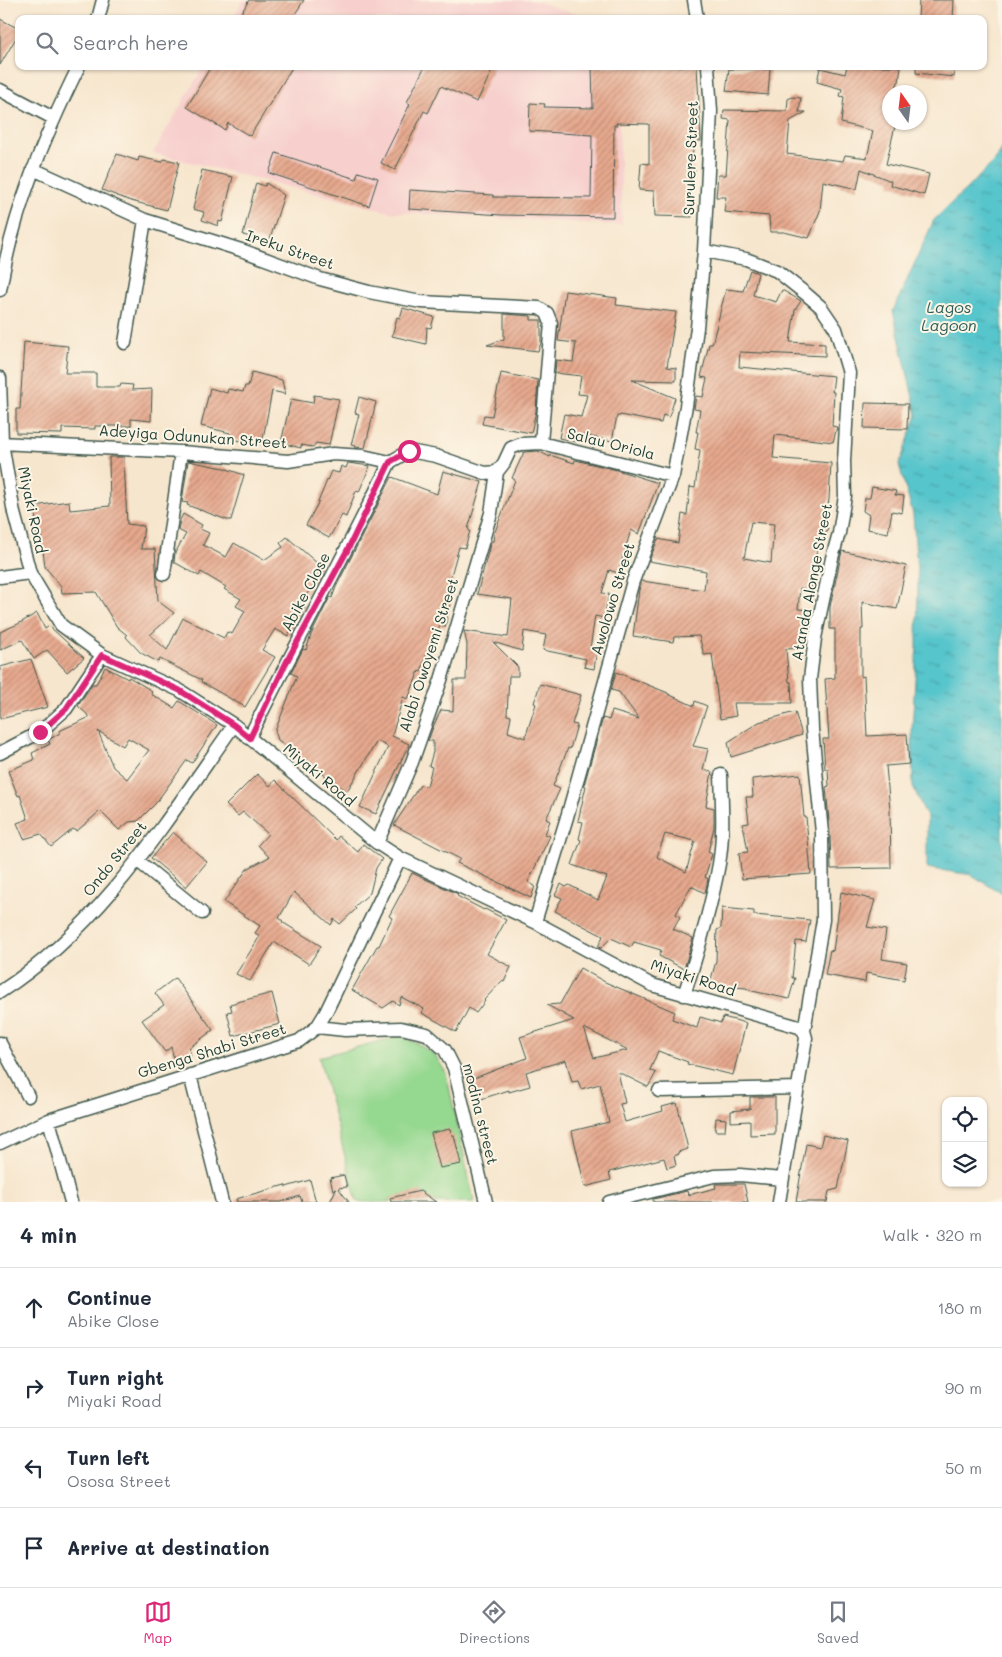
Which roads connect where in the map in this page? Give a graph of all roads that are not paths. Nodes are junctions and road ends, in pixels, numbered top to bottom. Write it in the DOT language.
graph roads {
  1 [pos="102,0"];
  2 [pos="694,0"];
  3 [pos="99,15"];
  4 [pos="697,15"];
  5 [pos="77,70"];
  6 [pos="708,70"];
  7 [pos="0,90"];
  8 [pos="53,118"];
  9 [pos="34,169"];
  10 [pos="145,220"];
  11 [pos="704,251"];
  12 [pos="0,290"];
  13 [pos="125,343"];
  14 [pos="0,378"];
  15 [pos="1,443"];
  16 [pos="541,443"];
  17 [pos="181,452"];
  18 [pos="390,462"];
  19 [pos="497,472"];
  20 [pos="673,476"];
  21 [pos="30,573"];
  22 [pos="164,574"];
  23 [pos="0,577"];
  24 [pos="102,655"];
  25 [pos="234,725"];
  26 [pos="250,738"];
  27 [pos="0,753"];
  28 [pos="720,775"];
  29 [pos="377,843"];
  30 [pos="400,858"];
  31 [pos="138,861"];
  32 [pos="202,913"];
  33 [pos="535,922"];
  34 [pos="0,992"];
  35 [pos="684,995"];
  36 [pos="317,1027"];
  37 [pos="804,1031"];
  38 [pos="0,1043"];
  39 [pos="190,1075"];
  40 [pos="798,1088"];
  41 [pos="659,1091"];
  42 [pos="28,1096"];
  43 [pos="49,1120"];
  44 [pos="0,1143"];
  45 [pos="782,1179"];
  46 [pos="71,1202"];
  47 [pos="222,1202"];
  48 [pos="486,1202"];
  49 [pos="609,1202"];
  50 [pos="779,1202"];
  1 -- 3 [label="street"];
  2 -- 4 [label="street"];
  5 -- 8 [label="street"];
  6 -- 11 [label="street, Surulere Street"];
  7 -- 8 [label="street"];
  8 -- 9 [label="street"];
  9 -- 10 [label="street, Ireku Street"];
  9 -- 12 [label="street"];
  10 -- 13 [label="street"];
  10 -- 16 [label="street, Ireku Street"];
  11 -- 20 [label="street, Awolowo Street"];
  11 -- 37 [label="street, Atanda Alonge Street"];
  14 -- 15 [label="street, Miyaki Road"];
  15 -- 17 [label="street, Adeyiga Odunukan Street"];
  15 -- 21 [label="street, Miyaki Road"];
  16 -- 19 [label="street"];
  16 -- 20 [label="street, Salau Oriola"];
  17 -- 18 [label="street, Adeyiga Odunukan Street"];
  17 -- 22 [label="street"];
  18 -- 19 [label="street"];
  18 -- 26 [label="street, Abike Close"];
  19 -- 29 [label="street, Alabi Owoyemi Street"];
  20 -- 33 [label="street, Awolowo Street"];
  21 -- 23 [label="street"];
  21 -- 24 [label="street, Miyaki Road"];
  24 -- 25 [label="street, Miyaki Road"];
  24 -- 27 [label="street"];
  25 -- 26 [label="street, Miyaki Road"];
  25 -- 31 [label="street, Ondo Street"];
  26 -- 29 [label="street, Miyaki Road"];
  28 -- 35 [label="street"];
  29 -- 30 [label="street, Miyaki Road"];
  30 -- 33 [label="street, Miyaki Road"];
  30 -- 36 [label="street, Gbenga Shabi Street"];
  31 -- 32 [label="street"];
  31 -- 34 [label="street, Ondo Street"];
  33 -- 35 [label="street, Miyaki Road"];
  35 -- 37 [label="street, Miyaki Road"];
  36 -- 39 [label="street, Gbenga Shabi Street"];
  36 -- 48 [label="street, modina street"];
  37 -- 40 [label="street, Atanda Alonge Street"];
  38 -- 42 [label="street"];
  39 -- 43 [label="street, Gbenga Shabi Street"];
  39 -- 47 [label="street"];
  40 -- 41 [label="street"];
  40 -- 45 [label="street, Atanda Alonge Street"];
  43 -- 44 [label="street, Gbenga Shabi Street"];
  43 -- 46 [label="street"];
  45 -- 49 [label="street"];
  45 -- 50 [label="street, Atanda Alonge Street"];
}
